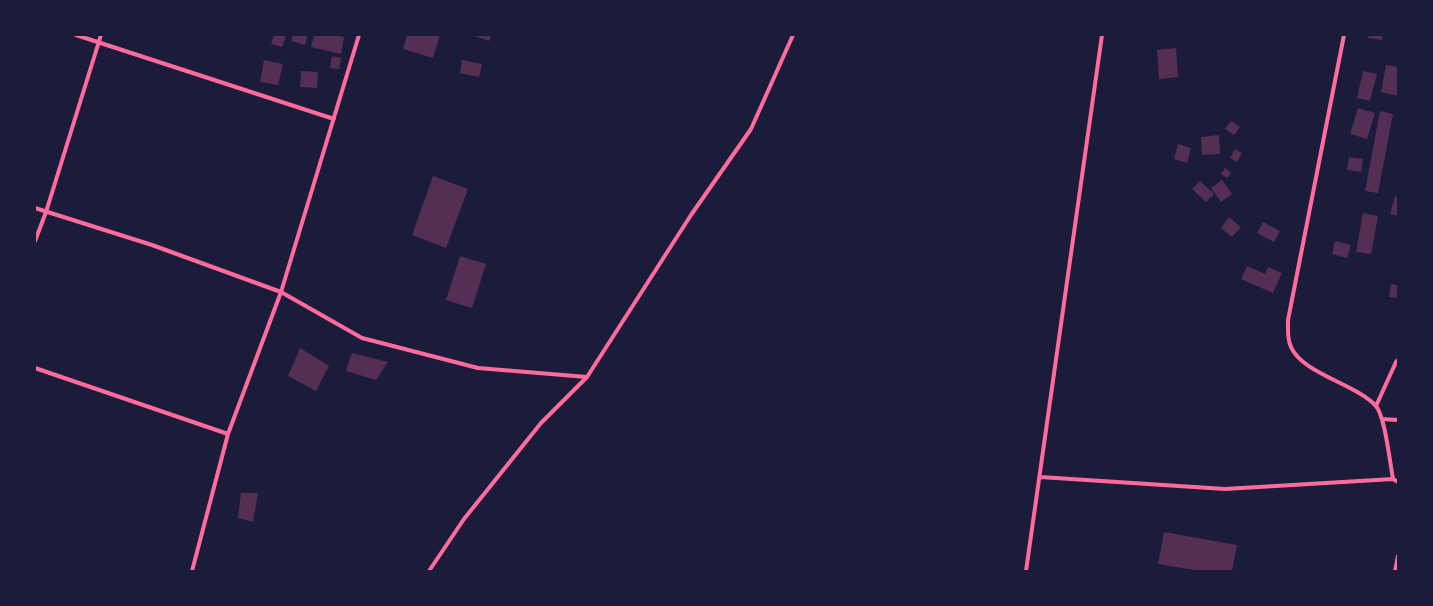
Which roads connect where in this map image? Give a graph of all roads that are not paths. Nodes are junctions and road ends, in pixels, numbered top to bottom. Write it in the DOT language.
graph roads {
  1 [pos="76,35"];
  2 [pos="101,35"];
  3 [pos="359,35"];
  4 [pos="793,35"];
  5 [pos="1102,35"];
  6 [pos="1344,35"];
  7 [pos="99,42"];
  8 [pos="334,119"];
  9 [pos="35,208"];
  10 [pos="46,212"];
  11 [pos="35,241"];
  12 [pos="281,292"];
  13 [pos="1398,360"];
  14 [pos="35,368"];
  15 [pos="587,377"];
  16 [pos="1376,406"];
  17 [pos="1382,419"];
  18 [pos="1398,420"];
  19 [pos="228,434"];
  20 [pos="1040,477"];
  21 [pos="1393,479"];
  22 [pos="1398,482"];
  23 [pos="1398,556"];
  24 [pos="192,571"];
  25 [pos="429,571"];
  26 [pos="1026,571"];
  27 [pos="1395,571"];
  1 -- 7 [label="street"];
  2 -- 7 [label="street"];
  3 -- 8 [label="street"];
  4 -- 15 [label="street"];
  5 -- 20 [label="street"];
  6 -- 16 [label="street"];
  7 -- 8 [label="street"];
  7 -- 10 [label="street"];
  8 -- 12 [label="street"];
  9 -- 10 [label="street"];
  10 -- 11 [label="street"];
  10 -- 12 [label="street"];
  12 -- 15 [label="street"];
  12 -- 19 [label="street"];
  13 -- 16 [label="street"];
  14 -- 19 [label="street"];
  15 -- 25 [label="street"];
  16 -- 17 [label="street"];
  17 -- 18 [label="street"];
  17 -- 21 [label="street"];
  19 -- 24 [label="street"];
  20 -- 21 [label="street"];
  20 -- 26 [label="street"];
  21 -- 22 [label="street"];
  23 -- 27 [label="street"];
}
